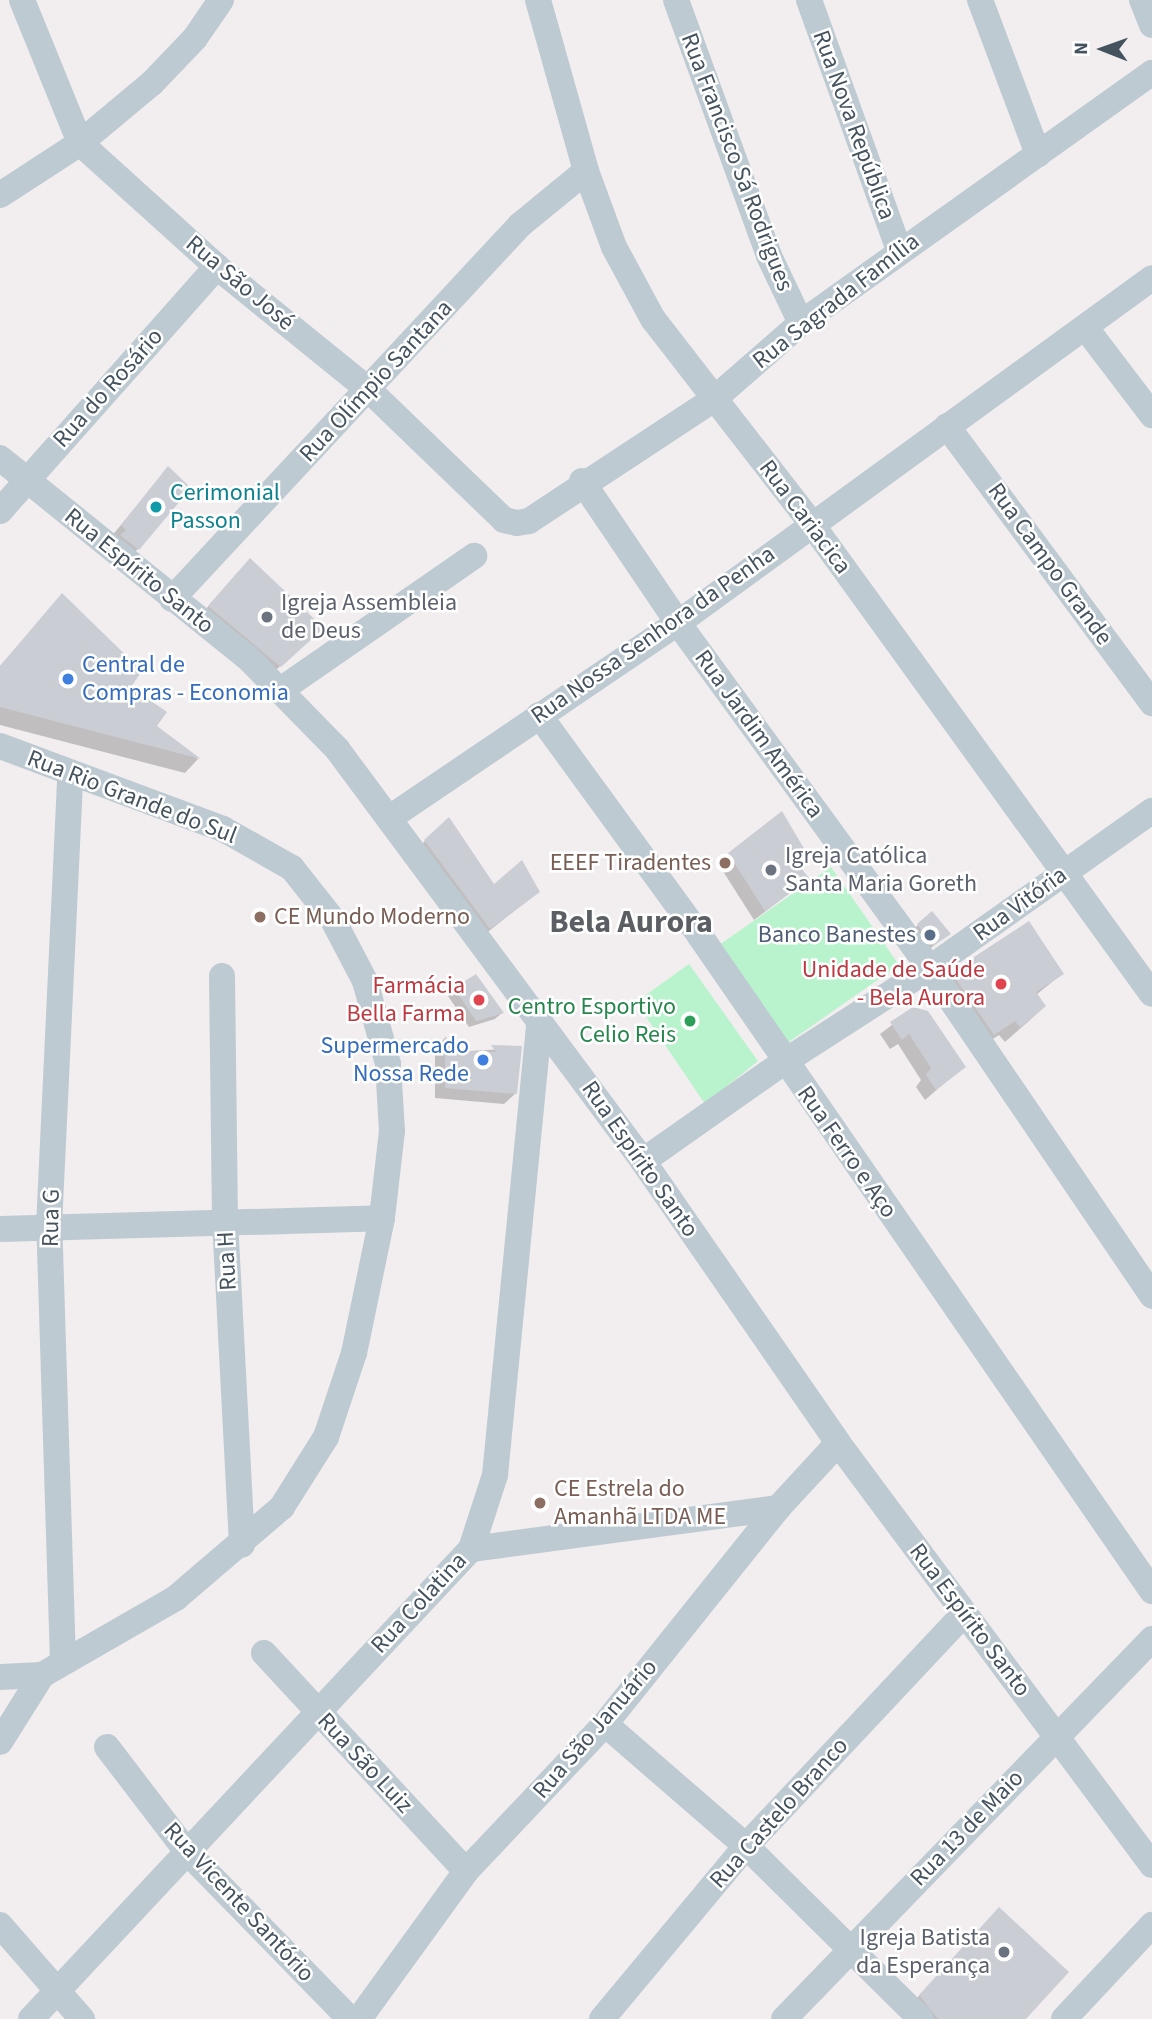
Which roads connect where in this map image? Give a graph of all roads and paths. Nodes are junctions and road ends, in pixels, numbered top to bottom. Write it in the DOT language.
graph roads {
  1 [pos="22,0"];
  2 [pos="222,0"];
  3 [pos="538,0"];
  4 [pos="676,0"];
  5 [pos="809,0"];
  6 [pos="980,0"];
  7 [pos="1142,0"];
  8 [pos="1152,25"];
  9 [pos="1152,73"];
  10 [pos="80,143"];
  11 [pos="1038,154"];
  12 [pos="586,172"];
  13 [pos="0,195"];
  14 [pos="899,250"];
  15 [pos="217,267"];
  16 [pos="1152,278"];
  17 [pos="801,323"];
  18 [pos="1085,327"];
  19 [pos="369,390"];
  20 [pos="713,399"];
  21 [pos="1152,415"];
  22 [pos="947,426"];
  23 [pos="0,458"];
  24 [pos="26,481"];
  25 [pos="582,481"];
  26 [pos="0,510"];
  27 [pos="517,523"];
  28 [pos="811,523"];
  29 [pos="474,556"];
  30 [pos="172,599"];
  31 [pos="678,623"];
  32 [pos="282,689"];
  33 [pos="1152,703"];
  34 [pos="539,715"];
  35 [pos="0,746"];
  36 [pos="70,774"];
  37 [pos="1152,811"];
  38 [pos="391,817"];
  39 [pos="1066,871"];
  40 [pos="930,968"];
  41 [pos="222,976"];
  42 [pos="1152,994"];
  43 [pos="540,1020"];
  44 [pos="784,1062"];
  45 [pos="643,1161"];
  46 [pos="382,1218"];
  47 [pos="225,1220"];
  48 [pos="49,1227"];
  49 [pos="0,1229"];
  50 [pos="1152,1296"];
  51 [pos="838,1443"];
  52 [pos="778,1507"];
  53 [pos="242,1545"];
  54 [pos="471,1549"];
  55 [pos="1152,1591"];
  56 [pos="964,1614"];
  57 [pos="1152,1639"];
  58 [pos="264,1653"];
  59 [pos="52,1669"];
  60 [pos="0,1677"];
  61 [pos="316,1711"];
  62 [pos="605,1724"];
  63 [pos="1057,1733"];
  64 [pos="0,1742"];
  65 [pos="107,1748"];
  66 [pos="746,1846"];
  67 [pos="188,1853"];
  68 [pos="1152,1864"];
  69 [pos="466,1871"];
  70 [pos="0,1925"];
  71 [pos="1152,1925"];
  72 [pos="852,1949"];
  73 [pos="58,1992"];
  74 [pos="31,2019"];
  75 [pos="82,2019"];
  76 [pos="350,2019"];
  77 [pos="359,2019"];
  78 [pos="602,2019"];
  79 [pos="784,2019"];
  80 [pos="921,2019"];
  81 [pos="1064,2019"];
  1 -- 10 [label="street, Rua São José"];
  2 -- 10 [label="street"];
  3 -- 12 [label="street, Rua Cariacica"];
  4 -- 17 [label="street, Rua Francisco Sá Rodrigues"];
  5 -- 14 [label="street, Rua Nova República"];
  6 -- 11 [label="street"];
  7 -- 8 [label="street"];
  9 -- 11 [label="street, Rua Sagrada Família"];
  10 -- 13 [label="street"];
  10 -- 15 [label="street, Rua São José"];
  11 -- 14 [label="street, Rua Sagrada Família"];
  12 -- 19 [label="street, Rua Olímpio Santana"];
  12 -- 20 [label="street, Rua Cariacica"];
  14 -- 17 [label="street, Rua Sagrada Família"];
  15 -- 19 [label="street, Rua São José"];
  15 -- 24 [label="street, Rua do Rosário"];
  16 -- 18 [label="street, Rua Nossa Senhora da Penha"];
  17 -- 20 [label="street, Rua Sagrada Família"];
  18 -- 21 [label="street"];
  18 -- 22 [label="street, Rua Nossa Senhora da Penha"];
  19 -- 27 [label="street, Rua São José"];
  19 -- 30 [label="street, Rua Olímpio Santana"];
  20 -- 25 [label="street, Rua Sagrada Família"];
  20 -- 28 [label="street, Rua Cariacica"];
  22 -- 28 [label="street, Rua Nossa Senhora da Penha"];
  22 -- 33 [label="street, Rua Campo Grande"];
  23 -- 24 [label="street, Rua Espírito Santo"];
  24 -- 26 [label="street, Rua do Rosário"];
  24 -- 30 [label="street, Rua Espírito Santo"];
  25 -- 27 [label="street, Rua Sagrada Família"];
  25 -- 31 [label="street, Rua Jardim América"];
  28 -- 31 [label="street, Rua Nossa Senhora da Penha"];
  28 -- 39 [label="street, Rua Cariacica"];
  29 -- 32 [label="street"];
  30 -- 32 [label="street, Rua Espírito Santo"];
  31 -- 34 [label="street, Rua Nossa Senhora da Penha"];
  31 -- 40 [label="street, Rua Jardim América"];
  32 -- 38 [label="street, Rua Espírito Santo"];
  34 -- 38 [label="street, Rua Nossa Senhora da Penha"];
  34 -- 44 [label="street, Rua Ferro e Aço"];
  35 -- 36 [label="street, Rua Rio Grande do Sul"];
  36 -- 46 [label="street, Rua Rio Grande do Sul"];
  36 -- 48 [label="street, Rua G"];
  37 -- 39 [label="street, Rua Vitória"];
  38 -- 43 [label="street, Rua Espírito Santo"];
  39 -- 40 [label="street, Rua Vitória"];
  39 -- 42 [label="street, Rua Cariacica"];
  40 -- 44 [label="street, Rua Vitória"];
  40 -- 50 [label="street, Rua Jardim América"];
  41 -- 47 [label="street, Rua H"];
  43 -- 45 [label="street, Rua Espírito Santo"];
  43 -- 54 [label="street, Rua Colatina"];
  44 -- 45 [label="street, Rua Vitória"];
  44 -- 55 [label="street, Rua Ferro e Aço"];
  45 -- 51 [label="street, Rua Espírito Santo"];
  46 -- 47 [label="street"];
  46 -- 53 [label="street, Rua Rio Grande do Sul"];
  47 -- 48 [label="street"];
  47 -- 53 [label="street, Rua H"];
  48 -- 49 [label="street"];
  48 -- 59 [label="street, Rua G"];
  51 -- 52 [label="street, Rua São Januário"];
  51 -- 56 [label="street, Rua Espírito Santo"];
  52 -- 54 [label="street"];
  52 -- 62 [label="street, Rua São Januário"];
  53 -- 59 [label="street, Rua Rio Grande do Sul"];
  54 -- 61 [label="street, Rua Colatina"];
  56 -- 63 [label="street, Rua Espírito Santo"];
  56 -- 66 [label="street, Rua Castelo Branco"];
  57 -- 63 [label="street, Rua 13 de Maio"];
  58 -- 61 [label="street, Rua São Luiz"];
  59 -- 60 [label="street"];
  59 -- 64 [label="street, Rua Rio Grande do Sul"];
  61 -- 67 [label="street, Rua Colatina"];
  61 -- 69 [label="street, Rua São Luiz"];
  62 -- 66 [label="street"];
  62 -- 69 [label="street, Rua São Januário"];
  63 -- 68 [label="street, Rua Espírito Santo"];
  63 -- 72 [label="street, Rua 13 de Maio"];
  65 -- 67 [label="street, Rua Vicente Santório"];
  66 -- 72 [label="street"];
  66 -- 78 [label="street, Rua Castelo Branco"];
  67 -- 73 [label="street, Rua Colatina"];
  67 -- 76 [label="street, Rua Vicente Santório"];
  69 -- 77 [label="street, Rua São Januário"];
  70 -- 73 [label="street"];
  71 -- 81 [label="street"];
  72 -- 79 [label="street, Rua 13 de Maio"];
  72 -- 80 [label="street"];
  73 -- 74 [label="street, Rua Colatina"];
  73 -- 75 [label="street"];
}
